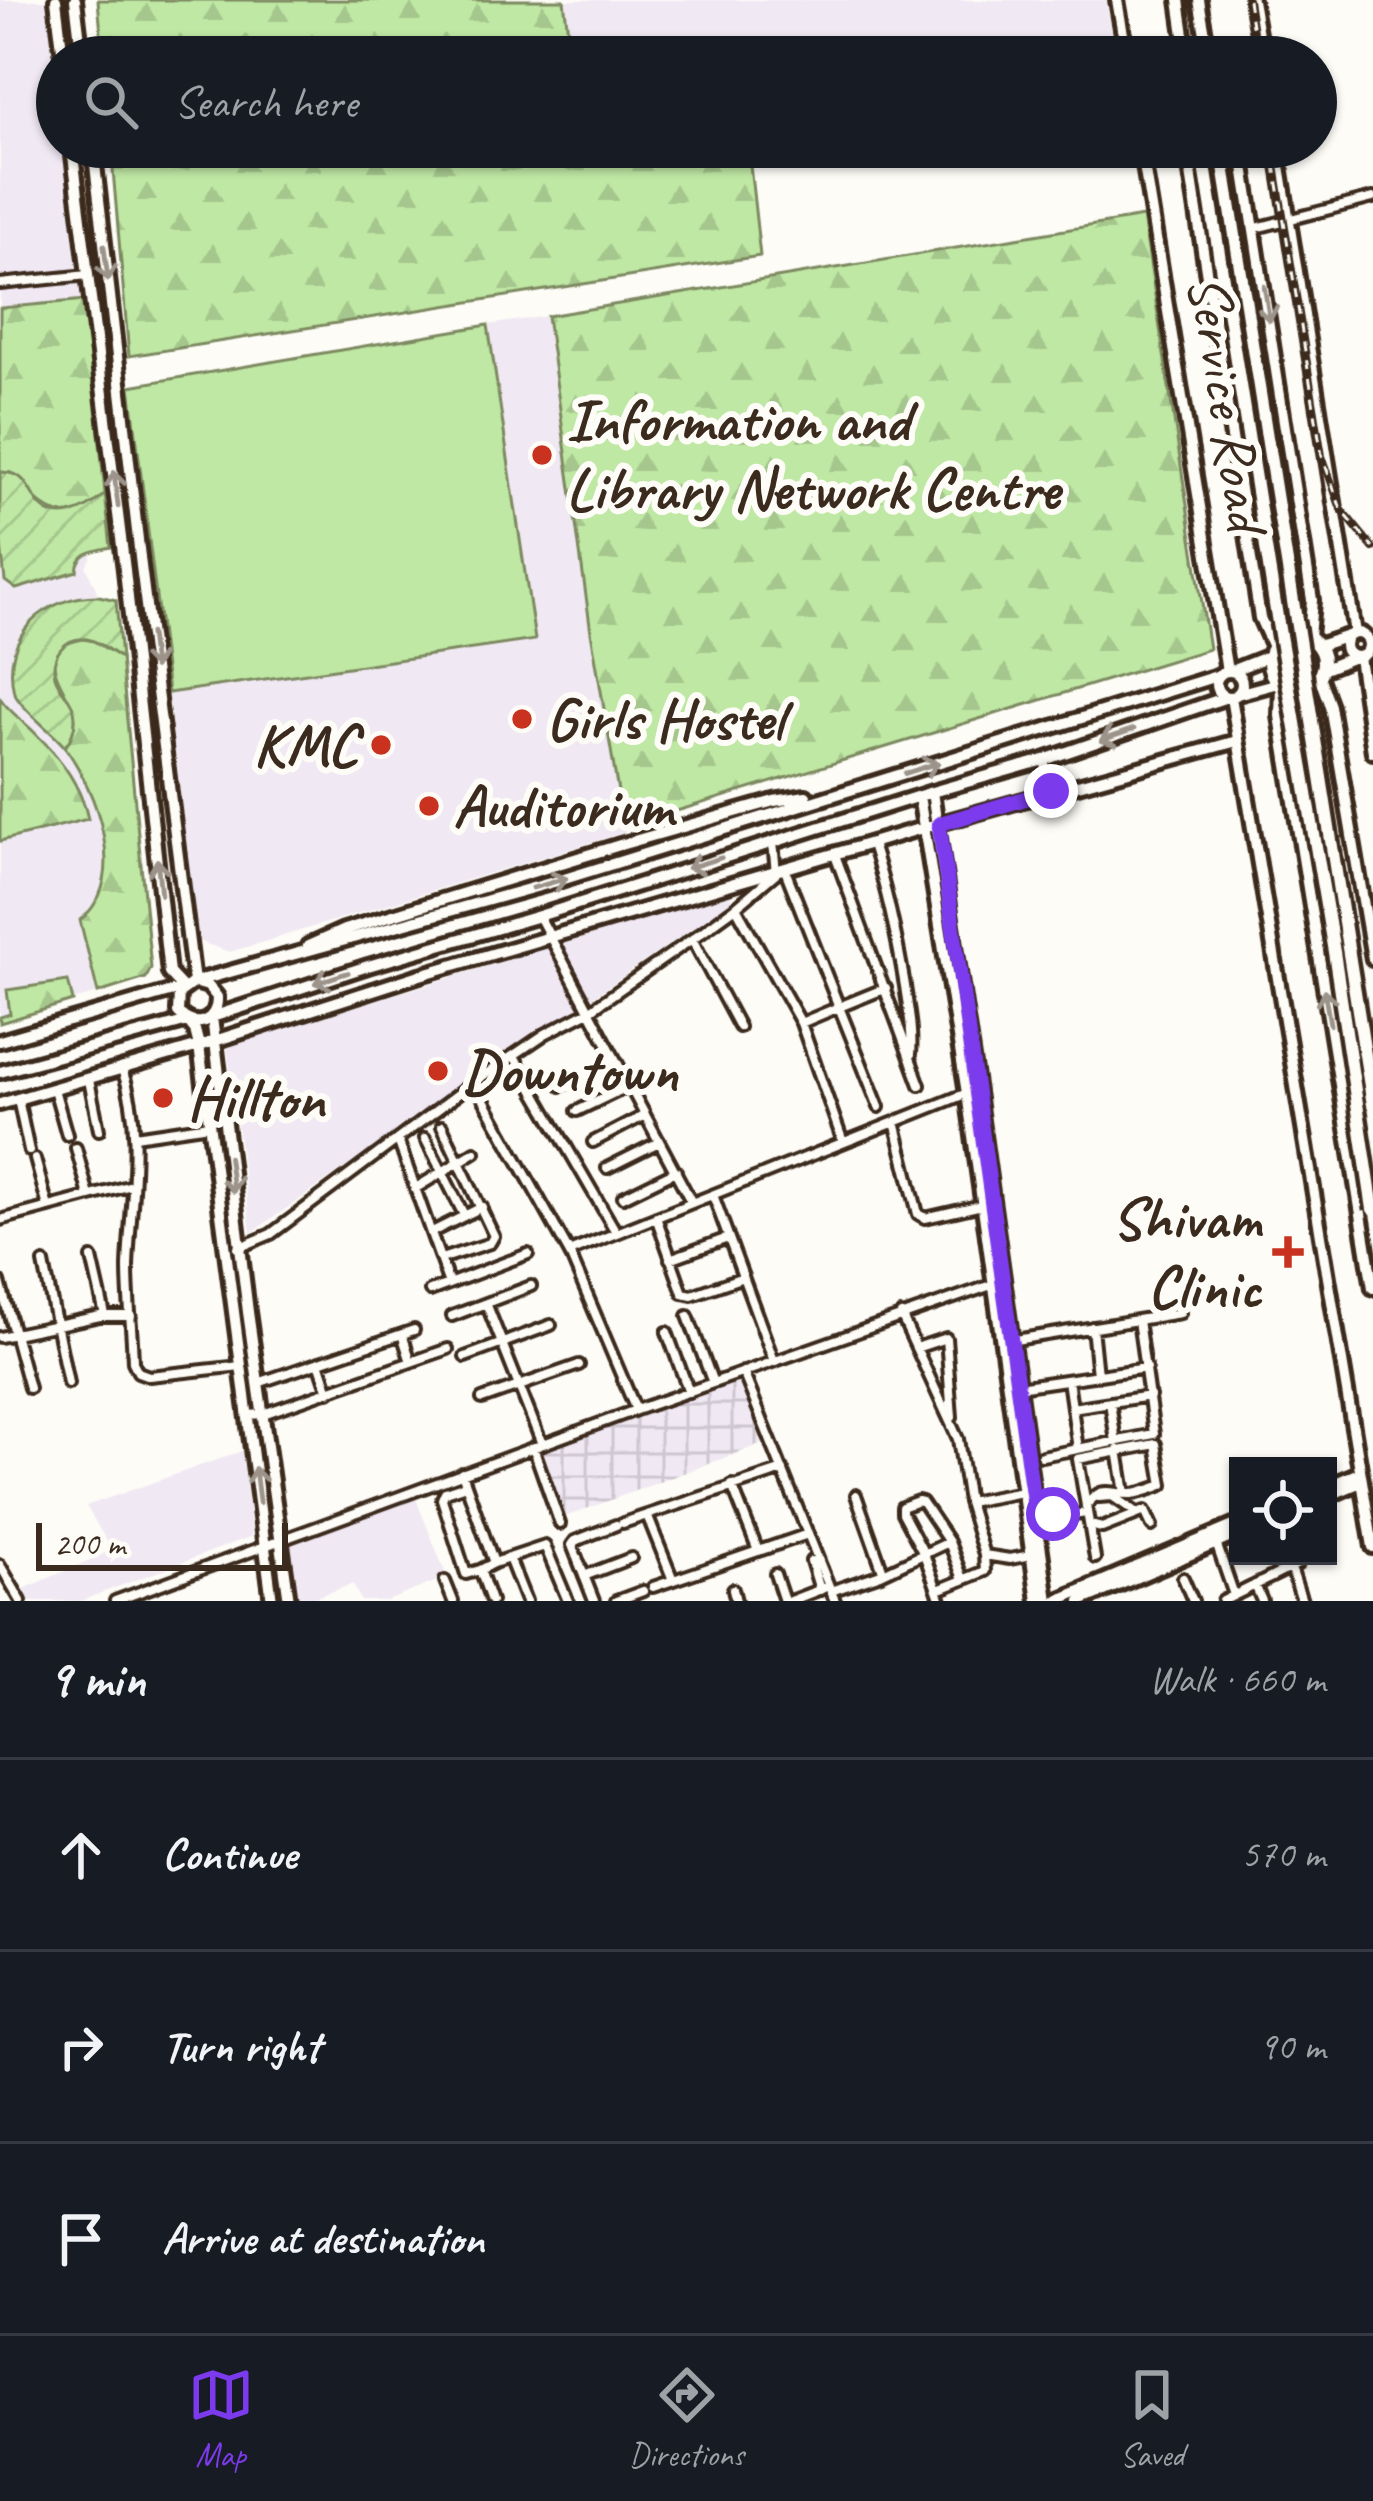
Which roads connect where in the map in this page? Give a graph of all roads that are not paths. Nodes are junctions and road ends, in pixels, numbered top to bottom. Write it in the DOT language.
graph roads {
  1 [pos="56,0"];
  2 [pos="75,0"];
  3 [pos="1118,0"];
  4 [pos="1179,0"];
  5 [pos="1199,0"];
  6 [pos="1252,0"];
  7 [pos="60,36"];
  8 [pos="79,36"];
  9 [pos="1124,36"];
  10 [pos="1185,36"];
  11 [pos="1205,36"];
  12 [pos="1258,36"];
  13 [pos="75,168"];
  14 [pos="95,168"];
  15 [pos="1144,168"];
  16 [pos="1190,168"];
  17 [pos="1205,168"];
  18 [pos="1225,168"];
  19 [pos="1245,168"];
  20 [pos="1280,168"];
  21 [pos="1373,198"];
  22 [pos="1289,221"];
  23 [pos="1256,228"];
  24 [pos="90,275"];
  25 [pos="0,284"];
  26 [pos="141,566"];
  27 [pos="125,570"];
  28 [pos="1359,633"];
  29 [pos="1313,642"];
  30 [pos="1271,652"];
  31 [pos="1363,654"];
  32 [pos="1226,672"];
  33 [pos="1321,673"];
  34 [pos="1280,684"];
  35 [pos="1368,692"];
  36 [pos="1232,696"];
  37 [pos="1237,742"];
  38 [pos="1373,752"];
  39 [pos="1044,760"];
  40 [pos="1051,791"];
  41 [pos="926,794"];
  42 [pos="933,825"];
  43 [pos="773,842"];
  44 [pos="872,844"];
  45 [pos="835,855"];
  46 [pos="780,872"];
  47 [pos="736,907"];
  48 [pos="539,916"];
  49 [pos="551,938"];
  50 [pos="692,939"];
  51 [pos="1373,959"];
  52 [pos="189,985"];
  53 [pos="886,988"];
  54 [pos="839,1007"];
  55 [pos="589,1011"];
  56 [pos="212,1017"];
  57 [pos="188,1022"];
  58 [pos="801,1023"];
  59 [pos="739,1027"];
  60 [pos="215,1040"];
  61 [pos="0,1041"];
  62 [pos="199,1046"];
  63 [pos="514,1055"];
  64 [pos="911,1056"];
  65 [pos="614,1058"];
  66 [pos="122,1070"];
  67 [pos="0,1072"];
  68 [pos="89,1080"];
  69 [pos="474,1082"];
  70 [pos="920,1085"];
  71 [pos="562,1086"];
  72 [pos="629,1086"];
  73 [pos="54,1089"];
  74 [pos="972,1091"];
  75 [pos="18,1100"];
  76 [pos="0,1104"];
  77 [pos="1373,1105"];
  78 [pos="879,1107"];
  79 [pos="578,1111"];
  80 [pos="644,1114"];
  81 [pos="895,1121"];
  82 [pos="209,1126"];
  83 [pos="442,1126"];
  84 [pos="99,1130"];
  85 [pos="67,1135"];
  86 [pos="135,1136"];
  87 [pos="424,1138"];
  88 [pos="398,1140"];
  89 [pos="593,1142"];
  90 [pos="659,1142"];
  91 [pos="843,1142"];
  92 [pos="76,1148"];
  93 [pos="475,1152"];
  94 [pos="460,1161"];
  95 [pos="607,1168"];
  96 [pos="442,1171"];
  97 [pos="676,1171"];
  98 [pos="132,1185"];
  99 [pos="416,1188"];
  100 [pos="712,1195"];
  101 [pos="88,1196"];
  102 [pos="623,1197"];
  103 [pos="0,1203"];
  104 [pos="692,1203"];
  105 [pos="982,1205"];
  106 [pos="48,1207"];
  107 [pos="482,1207"];
  108 [pos="1373,1209"];
  109 [pos="464,1215"];
  110 [pos="656,1217"];
  111 [pos="2,1219"];
  112 [pos="432,1232"];
  113 [pos="616,1232"];
  114 [pos="728,1238"];
  115 [pos="241,1247"];
  116 [pos="225,1249"];
  117 [pos="568,1252"];
  118 [pos="528,1255"];
  119 [pos="92,1258"];
  120 [pos="441,1258"];
  121 [pos="670,1259"];
  122 [pos="44,1263"];
  123 [pos="743,1277"];
  124 [pos="0,1282"];
  125 [pos="998,1282"];
  126 [pos="449,1284"];
  127 [pos="531,1286"];
  128 [pos="1373,1288"];
  129 [pos="430,1291"];
  130 [pos="486,1304"];
  131 [pos="1180,1313"];
  132 [pos="105,1315"];
  133 [pos="901,1315"];
  134 [pos="130,1316"];
  135 [pos="452,1316"];
  136 [pos="688,1316"];
  137 [pos="1138,1320"];
  138 [pos="57,1324"];
  139 [pos="551,1325"];
  140 [pos="1092,1328"];
  141 [pos="414,1330"];
  142 [pos="667,1333"];
  143 [pos="13,1334"];
  144 [pos="402,1334"];
  145 [pos="0,1337"];
  146 [pos="1006,1341"];
  147 [pos="502,1344"];
  148 [pos="916,1348"];
  149 [pos="448,1349"];
  150 [pos="465,1357"];
  151 [pos="774,1360"];
  152 [pos="319,1362"];
  153 [pos="411,1362"];
  154 [pos="579,1365"];
  155 [pos="241,1366"];
  156 [pos="1146,1368"];
  157 [pos="743,1372"];
  158 [pos="1097,1376"];
  159 [pos="1068,1380"];
  160 [pos="68,1383"];
  161 [pos="259,1383"];
  162 [pos="713,1383"];
  163 [pos="519,1386"];
  164 [pos="1018,1387"];
  165 [pos="29,1388"];
  166 [pos="329,1392"];
  167 [pos="689,1392"];
  168 [pos="1150,1396"];
  169 [pos="482,1399"];
  170 [pos="1110,1402"];
  171 [pos="1072,1408"];
  172 [pos="636,1409"];
  173 [pos="263,1414"];
  174 [pos="248,1415"];
  175 [pos="953,1425"];
  176 [pos="537,1446"];
  177 [pos="1117,1446"];
  178 [pos="1078,1449"];
  179 [pos="1042,1456"];
  180 [pos="784,1470"];
  181 [pos="462,1473"];
  182 [pos="1360,1478"];
  183 [pos="1337,1484"];
  184 [pos="466,1485"];
  185 [pos="732,1485"];
  186 [pos="1337,1491"];
  187 [pos="1022,1492"];
  188 [pos="1125,1493"];
  189 [pos="856,1495"];
  190 [pos="968,1502"];
  191 [pos="1088,1506"];
  192 [pos="1137,1513"];
  193 [pos="647,1515"];
  194 [pos="1042,1520"];
  195 [pos="560,1524"];
  196 [pos="1089,1525"];
  197 [pos="1152,1526"];
  198 [pos="1229,1530"];
  199 [pos="808,1534"];
  200 [pos="1229,1536"];
  201 [pos="1372,1538"];
  202 [pos="1214,1539"];
  203 [pos="281,1541"];
  204 [pos="949,1543"];
  205 [pos="265,1544"];
  206 [pos="758,1551"];
  207 [pos="924,1554"];
  208 [pos="985,1555"];
  209 [pos="1031,1556"];
  210 [pos="509,1558"];
  211 [pos="631,1558"];
  212 [pos="1095,1558"];
  213 [pos="811,1562"];
  214 [pos="494,1563"];
  215 [pos="0,1565"];
  216 [pos="1296,1565"];
  217 [pos="1290,1568"];
  218 [pos="479,1570"];
  219 [pos="883,1571"];
  220 [pos="776,1574"];
  221 [pos="584,1576"];
  222 [pos="1183,1578"];
  223 [pos="963,1579"];
  224 [pos="673,1580"];
  225 [pos="445,1581"];
  226 [pos="1255,1585"];
  227 [pos="733,1589"];
  228 [pos="829,1592"];
  229 [pos="1234,1595"];
  230 [pos="940,1596"];
  231 [pos="21,1601"];
  232 [pos="115,1601"];
  233 [pos="272,1601"];
  234 [pos="289,1601"];
  235 [pos="453,1601"];
  236 [pos="491,1601"];
  237 [pos="526,1601"];
  238 [pos="568,1601"];
  239 [pos="594,1601"];
  240 [pos="616,1601"];
  241 [pos="736,1601"];
  242 [pos="787,1601"];
  243 [pos="1038,1601"];
  244 [pos="1052,1601"];
  245 [pos="1081,1601"];
  246 [pos="1193,1601"];
  247 [pos="1223,1601"];
  248 [pos="1262,1601"];
  249 [pos="1302,1601"];
  1 -- 7 [label="street"];
  2 -- 8 [label="street"];
  3 -- 9 [label="street"];
  4 -- 10 [label="street"];
  5 -- 11 [label="street"];
  6 -- 12 [label="street"];
  13 -- 24 [label="street"];
  14 -- 26 [label="street, one-way"];
  15 -- 32 [label="street, Service Road"];
  16 -- 30 [label="street"];
  17 -- 108 [label="main road, bridge"];
  18 -- 77 [label="main road, bridge"];
  19 -- 23 [label="street"];
  20 -- 22 [label="street"];
  21 -- 22 [label="street"];
  22 -- 23 [label="street"];
  22 -- 28 [label="street"];
  23 -- 29 [label="street, one-way"];
  24 -- 25 [label="street"];
  27 -- 24 [label="street, one-way"];
  26 -- 27 [label="street"];
  26 -- 52 [label="street, one-way"];
  52 -- 27 [label="street, one-way"];
  28 -- 29 [label="street"];
  28 -- 31 [label="street"];
  28 -- 31 [label="street"];
  29 -- 30 [label="main road"];
  29 -- 33 [label="main road"];
  30 -- 32 [label="street"];
  30 -- 34 [label="main road"];
  31 -- 33 [label="street"];
  31 -- 35 [label="street"];
  32 -- 36 [label="street"];
  32 -- 36 [label="street"];
  52 -- 32 [label="street, one-way"];
  33 -- 34 [label="main road"];
  33 -- 51 [label="street"];
  34 -- 36 [label="street"];
  128 -- 34 [label="street, one-way"];
  35 -- 38 [label="street"];
  36 -- 37 [label="street"];
  36 -- 39 [label="street, one-way"];
  37 -- 40 [label="street"];
  37 -- 182 [label="street"];
  39 -- 40 [label="street"];
  39 -- 41 [label="street"];
  40 -- 42 [label="street"];
  41 -- 42 [label="street"];
  41 -- 43 [label="street"];
  42 -- 44 [label="street"];
  42 -- 74 [label="street"];
  43 -- 46 [label="street"];
  43 -- 48 [label="street, one-way"];
  44 -- 45 [label="street"];
  44 -- 64 [label="street"];
  45 -- 46 [label="street"];
  45 -- 53 [label="street"];
  46 -- 47 [label="street"];
  46 -- 49 [label="street"];
  46 -- 54 [label="street"];
  47 -- 50 [label="street"];
  47 -- 58 [label="street"];
  48 -- 49 [label="street"];
  48 -- 56 [label="street, one-way"];
  49 -- 55 [label="street"];
  49 -- 60 [label="street"];
  50 -- 55 [label="street"];
  50 -- 59 [label="street"];
  52 -- 56 [label="street"];
  52 -- 57 [label="street"];
  52 -- 61 [label="street"];
  53 -- 54 [label="street"];
  53 -- 64 [label="street"];
  54 -- 58 [label="street"];
  54 -- 78 [label="street"];
  55 -- 63 [label="street"];
  55 -- 65 [label="street"];
  56 -- 57 [label="street"];
  56 -- 60 [label="street"];
  57 -- 62 [label="street"];
  57 -- 67 [label="street"];
  58 -- 91 [label="street"];
  60 -- 62 [label="street"];
  60 -- 115 [label="street, one-way"];
  62 -- 66 [label="street"];
  62 -- 82 [label="street"];
  63 -- 69 [label="street"];
  63 -- 113 [label="street"];
  64 -- 70 [label="street"];
  65 -- 71 [label="street"];
  65 -- 72 [label="street"];
  66 -- 68 [label="street"];
  66 -- 86 [label="street"];
  68 -- 73 [label="street"];
  68 -- 84 [label="street"];
  69 -- 88 [label="street"];
  69 -- 117 [label="street"];
  72 -- 79 [label="street"];
  72 -- 80 [label="street"];
  73 -- 75 [label="street"];
  73 -- 85 [label="street"];
  74 -- 81 [label="street"];
  74 -- 105 [label="street"];
  74 -- 125 [label="street"];
  75 -- 76 [label="street"];
  75 -- 106 [label="street"];
  80 -- 89 [label="street"];
  80 -- 90 [label="street"];
  81 -- 91 [label="street"];
  81 -- 105 [label="street"];
  82 -- 86 [label="street"];
  82 -- 116 [label="street"];
  83 -- 94 [label="street"];
  86 -- 98 [label="street"];
  87 -- 96 [label="street"];
  88 -- 99 [label="street"];
  88 -- 115 [label="street"];
  90 -- 95 [label="street"];
  90 -- 97 [label="street"];
  91 -- 100 [label="street"];
  92 -- 101 [label="street"];
  93 -- 94 [label="street"];
  94 -- 96 [label="street"];
  94 -- 107 [label="street"];
  96 -- 99 [label="street"];
  96 -- 109 [label="street"];
  97 -- 102 [label="street"];
  97 -- 104 [label="street"];
  98 -- 101 [label="street"];
  98 -- 134 [label="street"];
  99 -- 112 [label="street"];
  100 -- 104 [label="street"];
  100 -- 114 [label="street"];
  101 -- 106 [label="street"];
  103 -- 111 [label="street"];
  104 -- 110 [label="street"];
  105 -- 125 [label="street"];
  106 -- 111 [label="street"];
  107 -- 109 [label="street"];
  107 -- 120 [label="street"];
  109 -- 112 [label="street"];
  110 -- 113 [label="street"];
  110 -- 121 [label="street"];
  112 -- 120 [label="street"];
  113 -- 117 [label="street"];
  114 -- 121 [label="street"];
  114 -- 123 [label="street"];
  115 -- 116 [label="street"];
  115 -- 161 [label="street"];
  116 -- 155 [label="street"];
  117 -- 172 [label="street"];
  118 -- 126 [label="street"];
  119 -- 132 [label="street"];
  120 -- 126 [label="street"];
  121 -- 123 [label="street"];
  122 -- 138 [label="street"];
  123 -- 151 [label="street"];
  124 -- 143 [label="street"];
  125 -- 133 [label="street"];
  125 -- 146 [label="street"];
  126 -- 129 [label="street"];
  127 -- 130 [label="street"];
  130 -- 135 [label="street"];
  130 -- 147 [label="street"];
  131 -- 137 [label="street"];
  132 -- 134 [label="street"];
  132 -- 138 [label="street"];
  133 -- 148 [label="street"];
  133 -- 151 [label="street"];
  134 -- 155 [label="street"];
  136 -- 162 [label="street"];
  137 -- 140 [label="street"];
  137 -- 156 [label="street"];
  138 -- 143 [label="street"];
  138 -- 160 [label="street"];
  139 -- 147 [label="street"];
  140 -- 146 [label="street"];
  140 -- 158 [label="street"];
  141 -- 144 [label="street"];
  142 -- 167 [label="street"];
  143 -- 145 [label="street"];
  143 -- 165 [label="street"];
  144 -- 152 [label="street"];
  144 -- 153 [label="street"];
  146 -- 164 [label="street"];
  146 -- 187 [label="street"];
  147 -- 150 [label="street"];
  147 -- 163 [label="street"];
  148 -- 175 [label="street"];
  148 -- 175 [label="street"];
  149 -- 153 [label="street"];
  151 -- 157 [label="street"];
  152 -- 161 [label="street"];
  152 -- 166 [label="street"];
  153 -- 166 [label="street"];
  154 -- 163 [label="street"];
  155 -- 174 [label="street"];
  156 -- 158 [label="street"];
  156 -- 168 [label="street"];
  157 -- 162 [label="street"];
  157 -- 180 [label="street"];
  158 -- 159 [label="street"];
  159 -- 164 [label="street"];
  159 -- 171 [label="street"];
  161 -- 173 [label="street"];
  162 -- 167 [label="street"];
  163 -- 169 [label="street"];
  163 -- 176 [label="street"];
  164 -- 194 [label="street"];
  166 -- 173 [label="street"];
  167 -- 172 [label="street"];
  168 -- 170 [label="street"];
  168 -- 177 [label="street"];
  170 -- 171 [label="street"];
  170 -- 177 [label="street"];
  171 -- 178 [label="street"];
  172 -- 176 [label="street"];
  173 -- 174 [label="street"];
  173 -- 203 [label="street"];
  205 -- 174 [label="street, one-way"];
  175 -- 190 [label="street"];
  176 -- 181 [label="street"];
  176 -- 195 [label="street"];
  177 -- 178 [label="street"];
  177 -- 188 [label="street"];
  177 -- 188 [label="street"];
  177 -- 191 [label="street"];
  178 -- 179 [label="street"];
  180 -- 185 [label="street"];
  180 -- 199 [label="street"];
  181 -- 184 [label="street"];
  181 -- 203 [label="street"];
  182 -- 183 [label="street"];
  182 -- 186 [label="street"];
  182 -- 201 [label="street"];
  184 -- 214 [label="street"];
  184 -- 218 [label="street"];
  185 -- 193 [label="street"];
  185 -- 206 [label="street"];
  187 -- 190 [label="street"];
  187 -- 209 [label="street"];
  188 -- 191 [label="street"];
  189 -- 219 [label="street"];
  190 -- 208 [label="street"];
  191 -- 192 [label="street"];
  191 -- 194 [label="street"];
  191 -- 196 [label="street"];
  192 -- 196 [label="street"];
  192 -- 197 [label="street"];
  193 -- 221 [label="street"];
  193 -- 224 [label="street"];
  194 -- 244 [label="street"];
  196 -- 212 [label="street"];
  198 -- 202 [label="street"];
  199 -- 206 [label="street"];
  199 -- 228 [label="street"];
  200 -- 202 [label="street"];
  202 -- 229 [label="street"];
  202 -- 244 [label="street"];
  202 -- 245 [label="street"];
  203 -- 205 [label="street"];
  203 -- 234 [label="street"];
  204 -- 207 [label="street"];
  204 -- 207 [label="street"];
  204 -- 223 [label="street"];
  205 -- 232 [label="street"];
  205 -- 233 [label="street"];
  206 -- 224 [label="street"];
  207 -- 219 [label="street"];
  207 -- 230 [label="street"];
  208 -- 209 [label="street"];
  208 -- 223 [label="street"];
  209 -- 243 [label="street"];
  210 -- 214 [label="street"];
  210 -- 237 [label="street"];
  210 -- 238 [label="street"];
  211 -- 221 [label="street"];
  213 -- 228 [label="street"];
  214 -- 218 [label="street"];
  215 -- 231 [label="street"];
  216 -- 217 [label="street"];
  217 -- 226 [label="street"];
  217 -- 249 [label="street"];
  218 -- 236 [label="street"];
  219 -- 228 [label="street"];
  220 -- 242 [label="street"];
  221 -- 239 [label="street"];
  222 -- 246 [label="street"];
  223 -- 230 [label="street"];
  224 -- 240 [label="street"];
  225 -- 235 [label="street"];
  226 -- 229 [label="street"];
  226 -- 248 [label="street"];
  227 -- 241 [label="street"];
  228 -- 242 [label="street"];
  229 -- 247 [label="street"];
}
